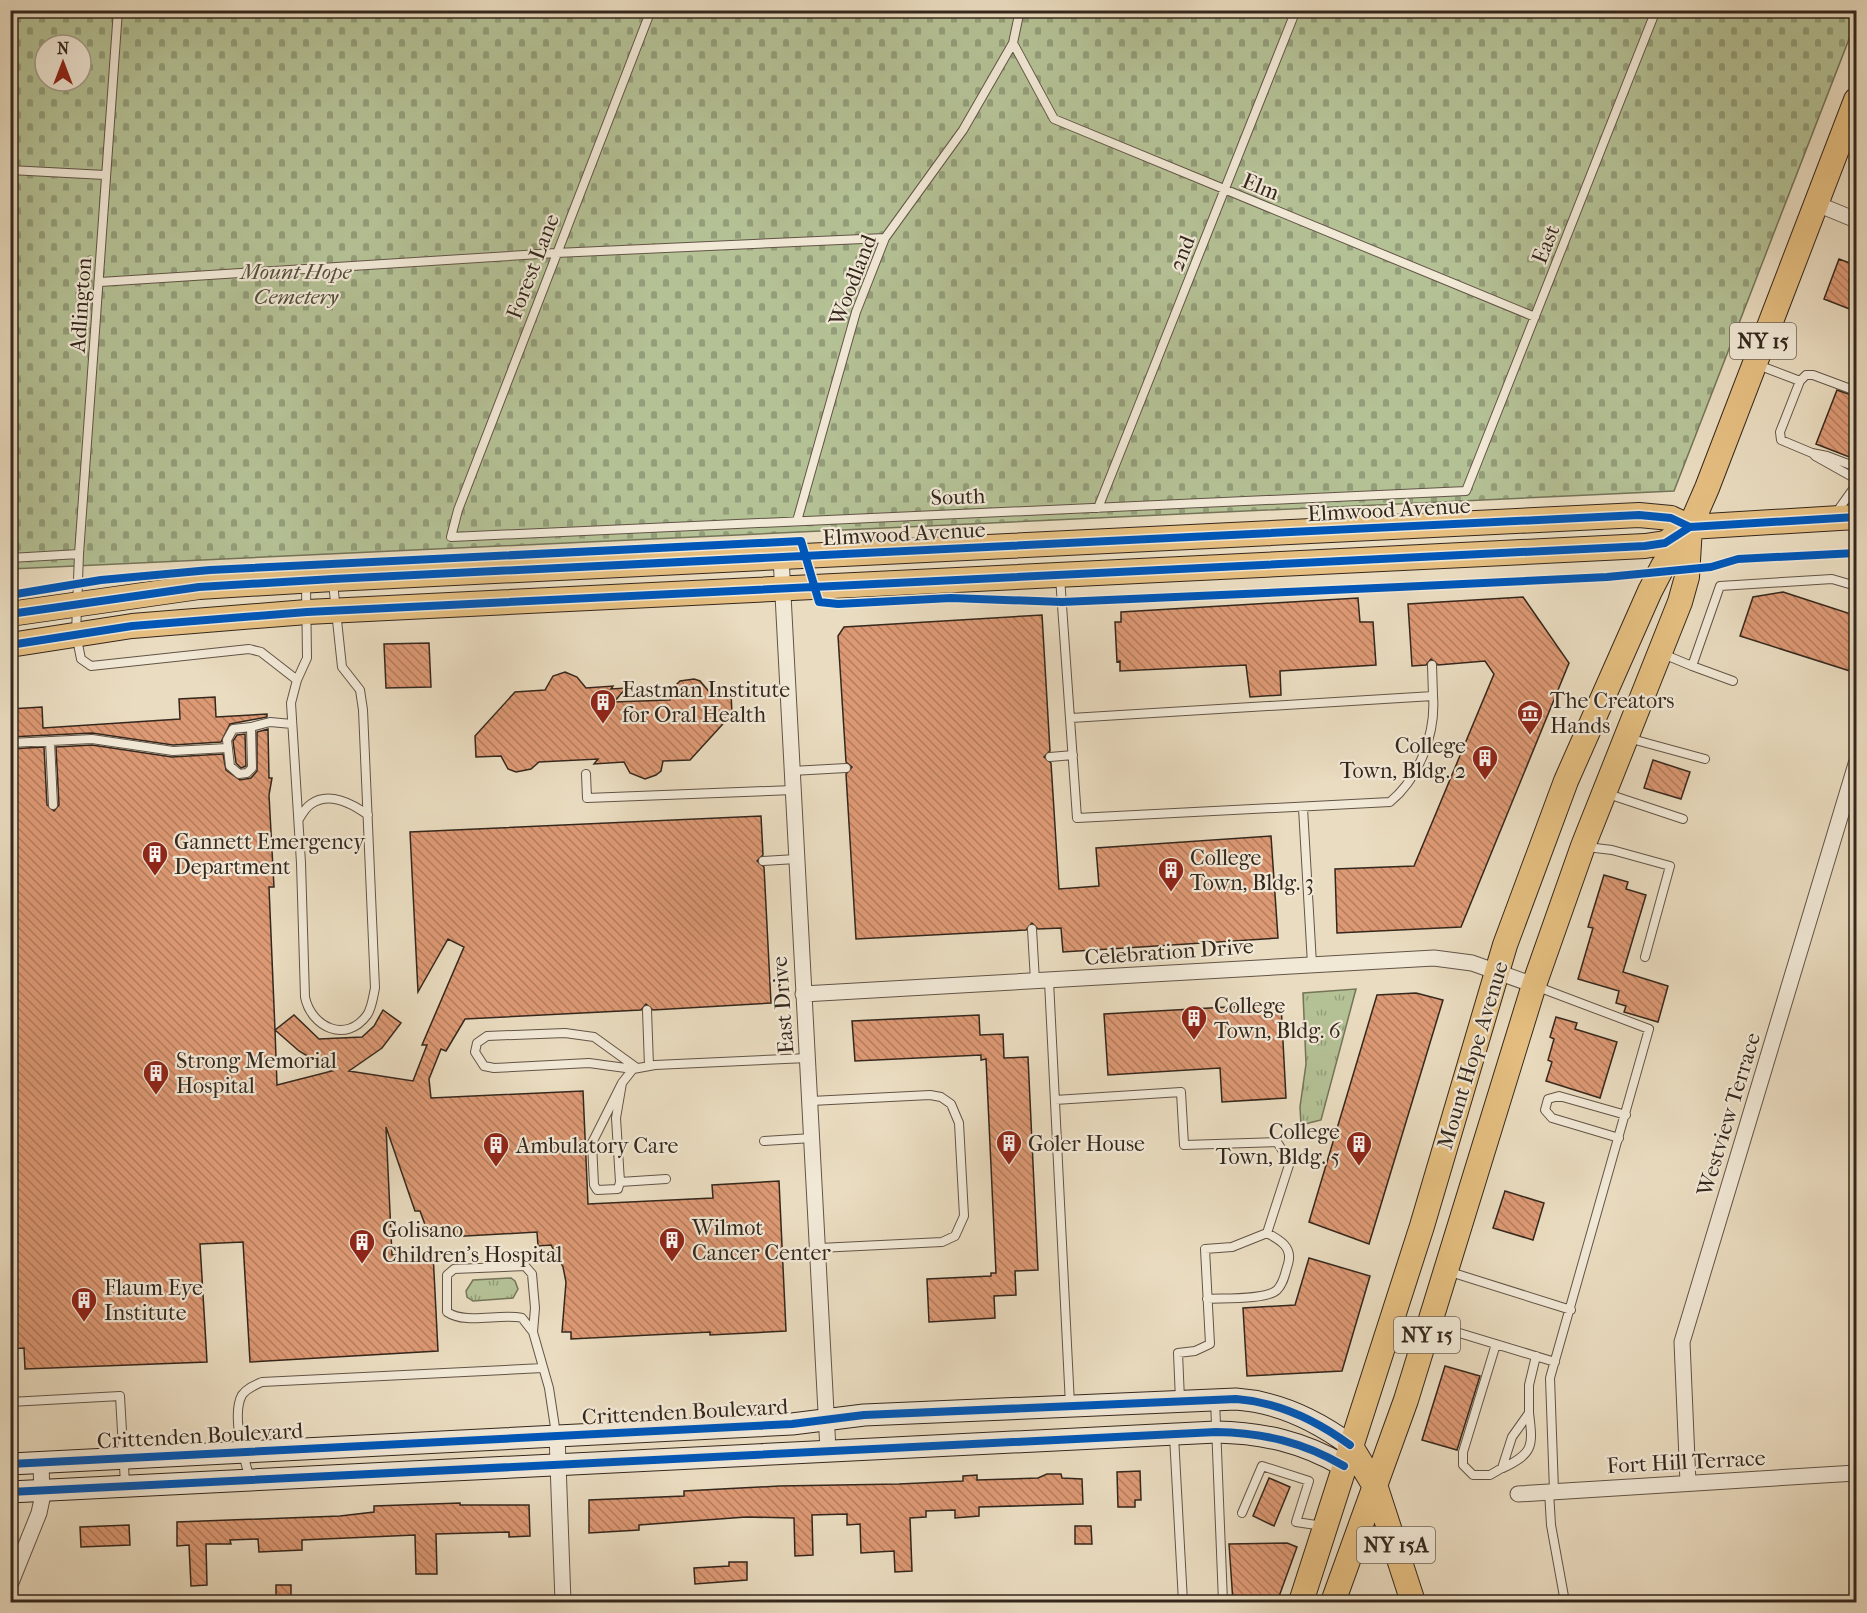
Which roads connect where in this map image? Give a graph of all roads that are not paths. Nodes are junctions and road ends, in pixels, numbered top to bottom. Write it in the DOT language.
graph roads {
  1 [pos="118,10"];
  2 [pos="651,10"];
  3 [pos="1020,10"];
  4 [pos="1296,10"];
  5 [pos="1656,10"];
  6 [pos="1012,43"];
  7 [pos="1857,100"];
  8 [pos="10,170"];
  9 [pos="105,175"];
  10 [pos="1225,190"];
  11 [pos="1817,204"];
  12 [pos="1857,220"];
  13 [pos="885,238"];
  14 [pos="556,253"];
  15 [pos="100,282"];
  16 [pos="1535,317"];
  17 [pos="1754,364"];
  18 [pos="1800,381"];
  19 [pos="1857,391"];
  20 [pos="1812,453"];
  21 [pos="1857,467"];
  22 [pos="1857,479"];
  23 [pos="1857,485"];
  24 [pos="1466,491"];
  25 [pos="1098,508"];
  26 [pos="1857,517"];
  27 [pos="1832,518"];
  28 [pos="798,521"];
  29 [pos="1690,527"];
  30 [pos="451,537"];
  31 [pos="79,554"];
  32 [pos="781,557"];
  33 [pos="10,558"];
  34 [pos="1060,576"];
  35 [pos="333,579"];
  36 [pos="306,580"];
  37 [pos="1857,586"];
  38 [pos="782,588"];
  39 [pos="77,603"];
  40 [pos="335,610"];
  41 [pos="307,612"];
  42 [pos="10,614"];
  43 [pos="76,634"];
  44 [pos="10,645"];
  45 [pos="1660,653"];
  46 [pos="1432,665"];
  47 [pos="1692,666"];
  48 [pos="297,680"];
  49 [pos="1733,681"];
  50 [pos="1433,696"];
  51 [pos="1071,718"];
  52 [pos="292,724"];
  53 [pos="251,726"];
  54 [pos="1627,738"];
  55 [pos="50,741"];
  56 [pos="10,743"];
  57 [pos="227,748"];
  58 [pos="1073,755"];
  59 [pos="1050,757"];
  60 [pos="1705,759"];
  61 [pos="1857,764"];
  62 [pos="846,768"];
  63 [pos="792,771"];
  64 [pos="586,774"];
  65 [pos="793,790"];
  66 [pos="1604,793"];
  67 [pos="53,805"];
  68 [pos="1303,808"];
  69 [pos="368,815"];
  70 [pos="298,819"];
  71 [pos="1683,819"];
  72 [pos="1583,846"];
  73 [pos="796,859"];
  74 [pos="763,861"];
  75 [pos="1032,929"];
  76 [pos="1645,957"];
  77 [pos="1312,964"];
  78 [pos="1496,971"];
  79 [pos="1042,981"];
  80 [pos="1534,985"];
  81 [pos="803,994"];
  82 [pos="647,1010"];
  83 [pos="808,1058"];
  84 [pos="649,1066"];
  85 [pos="635,1069"];
  86 [pos="622,1083"];
  87 [pos="1055,1100"];
  88 [pos="811,1101"];
  89 [pos="1626,1115"];
  90 [pos="812,1138"];
  91 [pos="1619,1138"];
  92 [pos="764,1141"];
  93 [pos="666,1179"];
  94 [pos="620,1182"];
  95 [pos="1267,1233"];
  96 [pos="819,1248"];
  97 [pos="1446,1271"];
  98 [pos="1207,1299"];
  99 [pos="1571,1310"];
  100 [pos="1430,1324"];
  101 [pos="533,1332"];
  102 [pos="1496,1344"];
  103 [pos="1536,1356"];
  104 [pos="1555,1362"];
  105 [pos="543,1368"];
  106 [pos="1215,1400"];
  107 [pos="10,1402"];
  108 [pos="1180,1402"];
  109 [pos="1070,1406"];
  110 [pos="1529,1413"];
  111 [pos="827,1419"];
  112 [pos="1216,1432"];
  113 [pos="1174,1434"];
  114 [pos="556,1436"];
  115 [pos="1071,1439"];
  116 [pos="828,1450"];
  117 [pos="241,1451"];
  118 [pos="1347,1455"];
  119 [pos="124,1457"];
  120 [pos="41,1462"];
  121 [pos="558,1463"];
  122 [pos="10,1464"];
  123 [pos="1502,1468"];
  124 [pos="1857,1473"];
  125 [pos="250,1479"];
  126 [pos="1688,1483"];
  127 [pos="125,1485"];
  128 [pos="1376,1488"];
  129 [pos="42,1490"];
  130 [pos="1552,1491"];
  131 [pos="10,1492"];
  132 [pos="1518,1494"];
  133 [pos="1242,1513"];
  134 [pos="1324,1527"];
  135 [pos="10,1585"];
  136 [pos="1565,1599"];
  137 [pos="563,1602"];
  138 [pos="1183,1602"];
  139 [pos="1223,1602"];
  140 [pos="1301,1602"];
  141 [pos="1333,1602"];
  142 [pos="1413,1602"];
  1 -- 9 [label="lane, Adlington"];
  2 -- 14 [label="lane, Forest Lane"];
  3 -- 6 [label="lane, Woodland"];
  4 -- 10 [label="lane, 2nd"];
  5 -- 16 [label="lane, East"];
  6 -- 10 [label="lane, Elm"];
  6 -- 13 [label="lane, Woodland"];
  7 -- 11 [label="main road, Mount Hope Avenue / NY 15"];
  8 -- 9 [label="lane"];
  9 -- 15 [label="lane, Adlington"];
  10 -- 16 [label="lane, Elm"];
  10 -- 25 [label="lane, 2nd"];
  11 -- 12 [label="street"];
  11 -- 17 [label="main road, Mount Hope Avenue / NY 15"];
  13 -- 14 [label="lane"];
  13 -- 28 [label="lane, Woodland"];
  14 -- 15 [label="lane"];
  14 -- 30 [label="lane, Forest Lane"];
  15 -- 31 [label="lane, Adlington"];
  16 -- 24 [label="lane, East"];
  17 -- 18 [label="lane"];
  17 -- 29 [label="main road, Mount Hope Avenue / NY 15"];
  18 -- 19 [label="lane"];
  18 -- 20 [label="lane"];
  20 -- 21 [label="lane"];
  20 -- 22 [label="lane"];
  23 -- 27 [label="lane"];
  24 -- 25 [label="lane, South"];
  25 -- 28 [label="lane, South"];
  26 -- 27 [label="main road, Elmwood Avenue"];
  27 -- 29 [label="main road, Elmwood Avenue"];
  28 -- 30 [label="lane, South"];
  29 -- 32 [label="main road, Elmwood Avenue"];
  29 -- 34 [label="main road, Elmwood Avenue"];
  29 -- 45 [label="main road, Mount Hope Avenue / NY 15"];
  29 -- 78 [label="main road, Mount Hope Avenue / NY 15"];
  31 -- 33 [label="lane"];
  31 -- 39 [label="lane, Adlington"];
  32 -- 35 [label="main road, Elmwood Avenue"];
  32 -- 38 [label="street, East Drive"];
  34 -- 38 [label="main road, Elmwood Avenue"];
  34 -- 51 [label="lane"];
  35 -- 36 [label="main road, Elmwood Avenue"];
  35 -- 40 [label="lane"];
  36 -- 39 [label="main road, Elmwood Avenue"];
  36 -- 41 [label="lane"];
  37 -- 47 [label="lane"];
  38 -- 40 [label="main road, Elmwood Avenue"];
  38 -- 63 [label="street, East Drive"];
  39 -- 42 [label="main road, Elmwood Avenue"];
  39 -- 43 [label="lane, Adlington"];
  40 -- 41 [label="main road, Elmwood Avenue"];
  40 -- 69 [label="lane"];
  41 -- 43 [label="main road, Elmwood Avenue"];
  41 -- 48 [label="lane"];
  43 -- 44 [label="main road, Elmwood Avenue"];
  43 -- 48 [label="lane, Adlington"];
  45 -- 47 [label="lane"];
  45 -- 54 [label="main road, Mount Hope Avenue / NY 15"];
  46 -- 50 [label="lane"];
  47 -- 49 [label="lane"];
  48 -- 52 [label="lane"];
  50 -- 51 [label="lane"];
  50 -- 68 [label="lane"];
  51 -- 58 [label="lane"];
  52 -- 53 [label="lane"];
  52 -- 70 [label="lane"];
  53 -- 57 [label="lane"];
  53 -- 57 [label="lane"];
  54 -- 60 [label="lane"];
  54 -- 66 [label="main road, Mount Hope Avenue / NY 15"];
  55 -- 56 [label="lane"];
  55 -- 57 [label="lane"];
  55 -- 67 [label="lane"];
  58 -- 59 [label="lane"];
  58 -- 68 [label="lane"];
  61 -- 126 [label="street, Westview Terrace"];
  62 -- 63 [label="lane"];
  63 -- 65 [label="street, East Drive"];
  64 -- 65 [label="lane"];
  65 -- 73 [label="street, East Drive"];
  66 -- 71 [label="lane"];
  66 -- 72 [label="main road, Mount Hope Avenue / NY 15"];
  68 -- 77 [label="lane"];
  69 -- 70 [label="lane"];
  69 -- 70 [label="lane"];
  72 -- 76 [label="lane"];
  72 -- 80 [label="main road, Mount Hope Avenue / NY 15"];
  73 -- 74 [label="lane"];
  73 -- 81 [label="street, East Drive"];
  75 -- 79 [label="lane"];
  77 -- 78 [label="street, Celebration Drive"];
  77 -- 79 [label="street, Celebration Drive"];
  78 -- 80 [label="street, Celebration Drive"];
  78 -- 118 [label="main road, Mount Hope Avenue / NY 15"];
  79 -- 81 [label="street, Celebration Drive"];
  79 -- 87 [label="lane"];
  80 -- 89 [label="lane"];
  80 -- 97 [label="main road, Mount Hope Avenue / NY 15"];
  81 -- 83 [label="street, East Drive"];
  82 -- 84 [label="lane"];
  83 -- 84 [label="lane"];
  83 -- 88 [label="street, East Drive"];
  84 -- 85 [label="lane"];
  85 -- 85 [label="lane"];
  85 -- 86 [label="lane"];
  86 -- 94 [label="lane"];
  86 -- 94 [label="lane"];
  87 -- 95 [label="lane"];
  87 -- 109 [label="lane"];
  88 -- 90 [label="street, East Drive"];
  88 -- 96 [label="lane"];
  89 -- 91 [label="lane"];
  89 -- 91 [label="lane"];
  90 -- 92 [label="lane"];
  90 -- 96 [label="street, East Drive"];
  91 -- 99 [label="lane"];
  93 -- 94 [label="lane"];
  95 -- 98 [label="lane"];
  95 -- 98 [label="lane"];
  96 -- 111 [label="street, East Drive"];
  97 -- 99 [label="lane"];
  97 -- 100 [label="main road, Mount Hope Avenue / NY 15"];
  98 -- 108 [label="lane"];
  99 -- 104 [label="lane"];
  100 -- 102 [label="lane"];
  100 -- 128 [label="main road, Mount Hope Avenue / NY 15"];
  101 -- 101 [label="lane"];
  101 -- 105 [label="lane"];
  102 -- 103 [label="lane"];
  102 -- 123 [label="lane"];
  103 -- 104 [label="lane"];
  103 -- 110 [label="lane"];
  104 -- 130 [label="lane"];
  105 -- 114 [label="lane"];
  105 -- 117 [label="lane"];
  106 -- 108 [label="street, Crittenden Boulevard"];
  106 -- 112 [label="lane"];
  106 -- 118 [label="street, Crittenden Boulevard"];
  107 -- 119 [label="lane"];
  108 -- 109 [label="street, Crittenden Boulevard"];
  109 -- 111 [label="street, Crittenden Boulevard"];
  109 -- 115 [label="street"];
  110 -- 123 [label="lane"];
  110 -- 123 [label="lane"];
  111 -- 114 [label="street, Crittenden Boulevard"];
  111 -- 116 [label="street, East Drive"];
  112 -- 113 [label="street, Crittenden Boulevard"];
  112 -- 118 [label="street, Crittenden Boulevard"];
  112 -- 139 [label="lane"];
  113 -- 115 [label="street, Crittenden Boulevard"];
  113 -- 138 [label="lane"];
  114 -- 117 [label="street, Crittenden Boulevard"];
  114 -- 121 [label="street"];
  115 -- 116 [label="street, Crittenden Boulevard"];
  116 -- 121 [label="street, Crittenden Boulevard"];
  117 -- 119 [label="street, Crittenden Boulevard"];
  117 -- 125 [label="lane"];
  118 -- 128 [label="main road"];
  118 -- 134 [label="main road, Mount Hope Avenue / NY 15"];
  119 -- 120 [label="street, Crittenden Boulevard"];
  119 -- 127 [label="lane"];
  120 -- 122 [label="street, Crittenden Boulevard"];
  120 -- 129 [label="street"];
  121 -- 125 [label="street, Crittenden Boulevard"];
  121 -- 137 [label="street"];
  124 -- 126 [label="street, Fort Hill Terrace"];
  125 -- 127 [label="street, Crittenden Boulevard"];
  126 -- 130 [label="street, Fort Hill Terrace"];
  127 -- 129 [label="street, Crittenden Boulevard"];
  128 -- 141 [label="main road, Mount Hope Avenue / NY 15"];
  128 -- 142 [label="main road, NY 15A"];
  129 -- 131 [label="street, Crittenden Boulevard"];
  129 -- 135 [label="street"];
  130 -- 132 [label="street, Fort Hill Terrace"];
  130 -- 136 [label="lane"];
  133 -- 134 [label="lane"];
  134 -- 140 [label="main road, Mount Hope Avenue / NY 15"];
}
